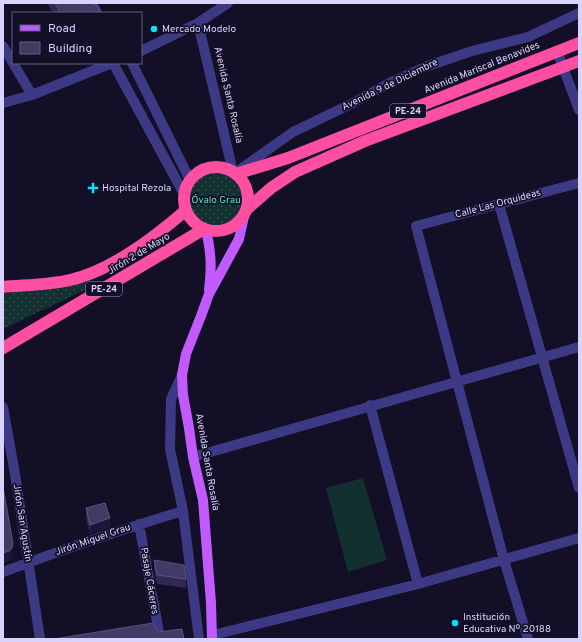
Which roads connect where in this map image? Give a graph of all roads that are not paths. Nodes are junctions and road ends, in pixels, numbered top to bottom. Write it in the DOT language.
graph roads {
  1 [pos="92,3"];
  2 [pos="228,3"];
  3 [pos="97,12"];
  4 [pos="579,13"];
  5 [pos="198,23"];
  6 [pos="579,43"];
  7 [pos="3,46"];
  8 [pos="142,51"];
  9 [pos="557,51"];
  10 [pos="12,61"];
  11 [pos="579,61"];
  12 [pos="14,64"];
  13 [pos="110,64"];
  14 [pos="113,64"];
  15 [pos="132,64"];
  16 [pos="563,67"];
  17 [pos="32,95"];
  18 [pos="3,103"];
  19 [pos="579,110"];
  20 [pos="234,173"];
  21 [pos="190,180"];
  22 [pos="578,186"];
  23 [pos="184,194"];
  24 [pos="499,204"];
  25 [pos="186,210"];
  26 [pos="246,211"];
  27 [pos="205,230"];
  28 [pos="3,287"];
  29 [pos="209,294"];
  30 [pos="579,347"];
  31 [pos="3,348"];
  32 [pos="542,358"];
  33 [pos="182,375"];
  34 [pos="457,381"];
  35 [pos="370,405"];
  36 [pos="3,407"];
  37 [pos="193,456"];
  38 [pos="579,488"];
  39 [pos="183,511"];
  40 [pos="139,524"];
  41 [pos="579,538"];
  42 [pos="504,560"];
  43 [pos="28,562"];
  44 [pos="3,572"];
  45 [pos="418,584"];
  46 [pos="213,637"];
  47 [pos="160,638"];
  48 [pos="40,639"];
  49 [pos="199,639"];
  50 [pos="528,639"];
  1 -- 3 [label="street"];
  2 -- 5 [label="street"];
  4 -- 20 [label="street, Avenida 9 de Diciembre"];
  5 -- 8 [label="street"];
  5 -- 20 [label="street, Avenida Santa Rosalía"];
  6 -- 9 [label="highway, Avenida Mariscal Benavides / PE-24"];
  7 -- 10 [label="street"];
  9 -- 16 [label="street"];
  9 -- 20 [label="highway, Avenida Mariscal Benavides / PE-24"];
  11 -- 16 [label="highway, PE-24"];
  12 -- 17 [label="street"];
  13 -- 17 [label="street"];
  14 -- 23 [label="street"];
  15 -- 21 [label="street"];
  16 -- 19 [label="street"];
  16 -- 26 [label="highway, PE-24"];
  17 -- 18 [label="street"];
  20 -- 21 [label="highway"];
  20 -- 26 [label="highway"];
  21 -- 23 [label="highway"];
  22 -- 24 [label="street, Calle Las Orquideas"];
  23 -- 25 [label="highway"];
  24 -- 32 [label="street"];
  24 -- 34 [label="street, Calle Las Orquideas"];
  25 -- 27 [label="highway"];
  25 -- 28 [label="highway, PE-24"];
  26 -- 27 [label="highway"];
  26 -- 29 [label="main road, Avenida Santa Rosalía"];
  27 -- 29 [label="main road, Avenida Santa Rosalía"];
  27 -- 31 [label="highway, Jirón 2 de Mayo / PE-24"];
  29 -- 33 [label="main road, Avenida Santa Rosalía"];
  30 -- 32 [label="street"];
  32 -- 34 [label="street"];
  32 -- 38 [label="street"];
  33 -- 37 [label="main road, Avenida Santa Rosalía"];
  33 -- 39 [label="street"];
  34 -- 35 [label="street"];
  34 -- 42 [label="street"];
  35 -- 37 [label="street"];
  35 -- 45 [label="street"];
  36 -- 43 [label="street, Jirón San Agustín"];
  37 -- 46 [label="main road, Avenida Santa Rosalía"];
  39 -- 40 [label="street, Jirón Miguel Grau"];
  39 -- 49 [label="street"];
  40 -- 43 [label="street, Jirón Miguel Grau"];
  40 -- 47 [label="street, Pasaje Cáceres"];
  41 -- 42 [label="street"];
  42 -- 45 [label="street"];
  42 -- 50 [label="street"];
  43 -- 44 [label="street, Jirón Miguel Grau"];
  43 -- 48 [label="street, Jirón San Agustín"];
  45 -- 46 [label="street"];
}
